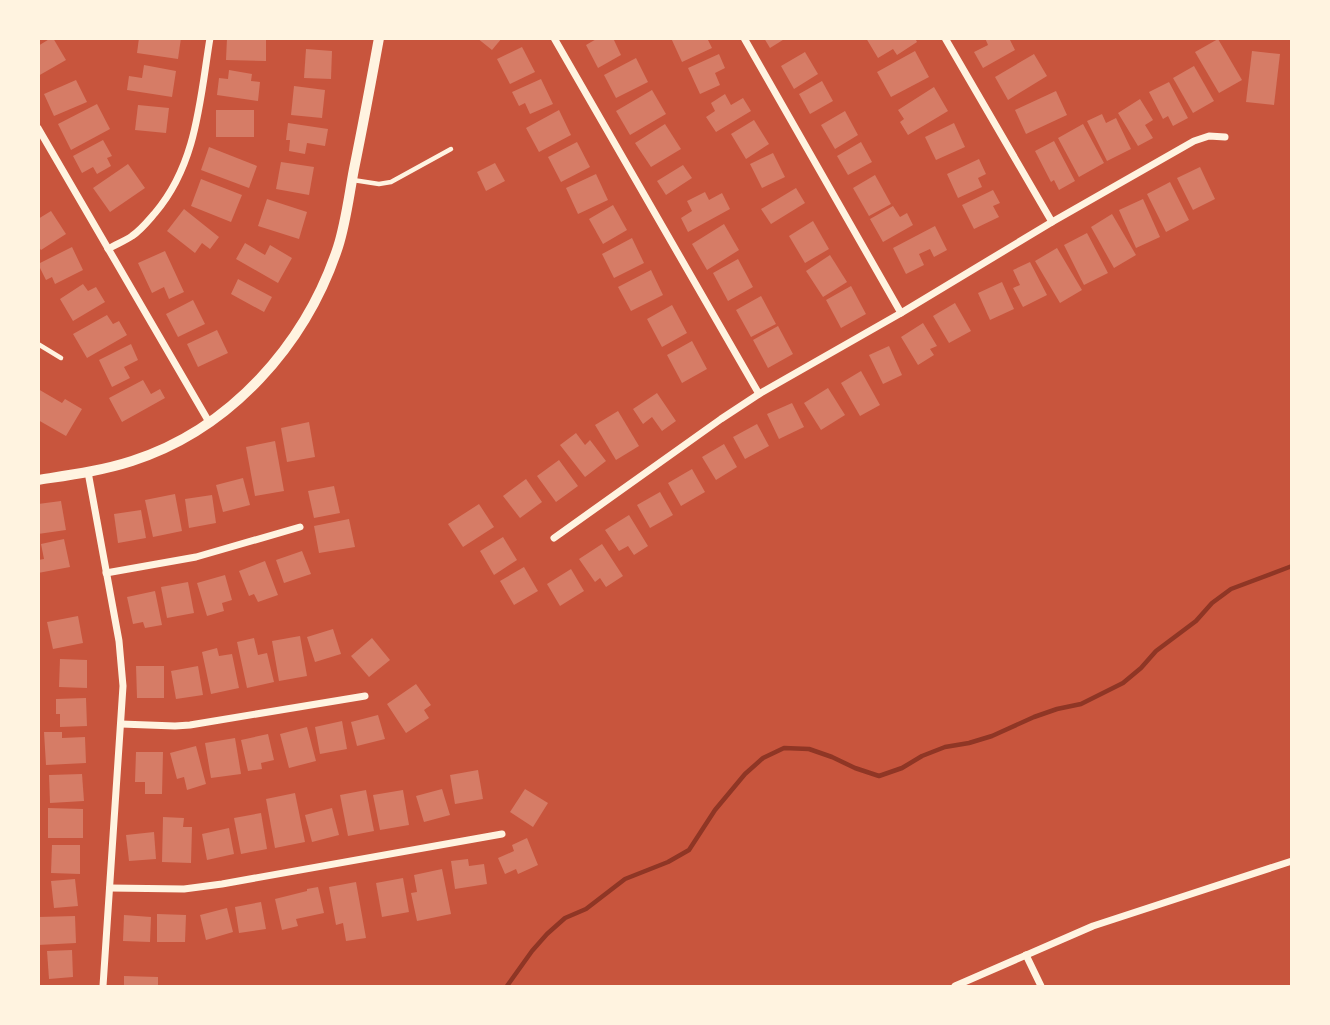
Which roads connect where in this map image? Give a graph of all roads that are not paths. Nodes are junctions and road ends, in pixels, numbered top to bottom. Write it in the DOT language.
graph roads {
  1 [pos="210,38"];
  2 [pos="379,38"];
  3 [pos="554,38"];
  4 [pos="744,38"];
  5 [pos="945,38"];
  6 [pos="38,128"];
  7 [pos="1226,137"];
  8 [pos="451,149"];
  9 [pos="352,180"];
  10 [pos="1052,222"];
  11 [pos="108,249"];
  12 [pos="901,313"];
  13 [pos="38,344"];
  14 [pos="61,358"];
  15 [pos="758,394"];
  16 [pos="209,422"];
  17 [pos="88,472"];
  18 [pos="38,480"];
  19 [pos="300,527"];
  20 [pos="554,538"];
  21 [pos="107,573"];
  22 [pos="365,695"];
  23 [pos="121,724"];
  24 [pos="502,834"];
  25 [pos="1292,861"];
  26 [pos="110,888"];
  27 [pos="1026,955"];
  28 [pos="103,986"];
  29 [pos="955,986"];
  30 [pos="1041,986"];
  1 -- 11 [label="street"];
  2 -- 9 [label="street"];
  3 -- 15 [label="street"];
  4 -- 12 [label="street"];
  5 -- 10 [label="street"];
  6 -- 11 [label="street"];
  7 -- 10 [label="street"];
  8 -- 9 [label="lane"];
  9 -- 16 [label="street"];
  10 -- 12 [label="street"];
  11 -- 16 [label="street"];
  12 -- 15 [label="street"];
  13 -- 14 [label="lane"];
  15 -- 20 [label="street"];
  16 -- 17 [label="street"];
  17 -- 18 [label="street"];
  17 -- 21 [label="street"];
  19 -- 21 [label="street"];
  21 -- 23 [label="street"];
  22 -- 23 [label="street"];
  23 -- 26 [label="street"];
  24 -- 26 [label="street"];
  25 -- 27 [label="street"];
  26 -- 28 [label="street"];
  27 -- 29 [label="street"];
  27 -- 30 [label="street"];
}
